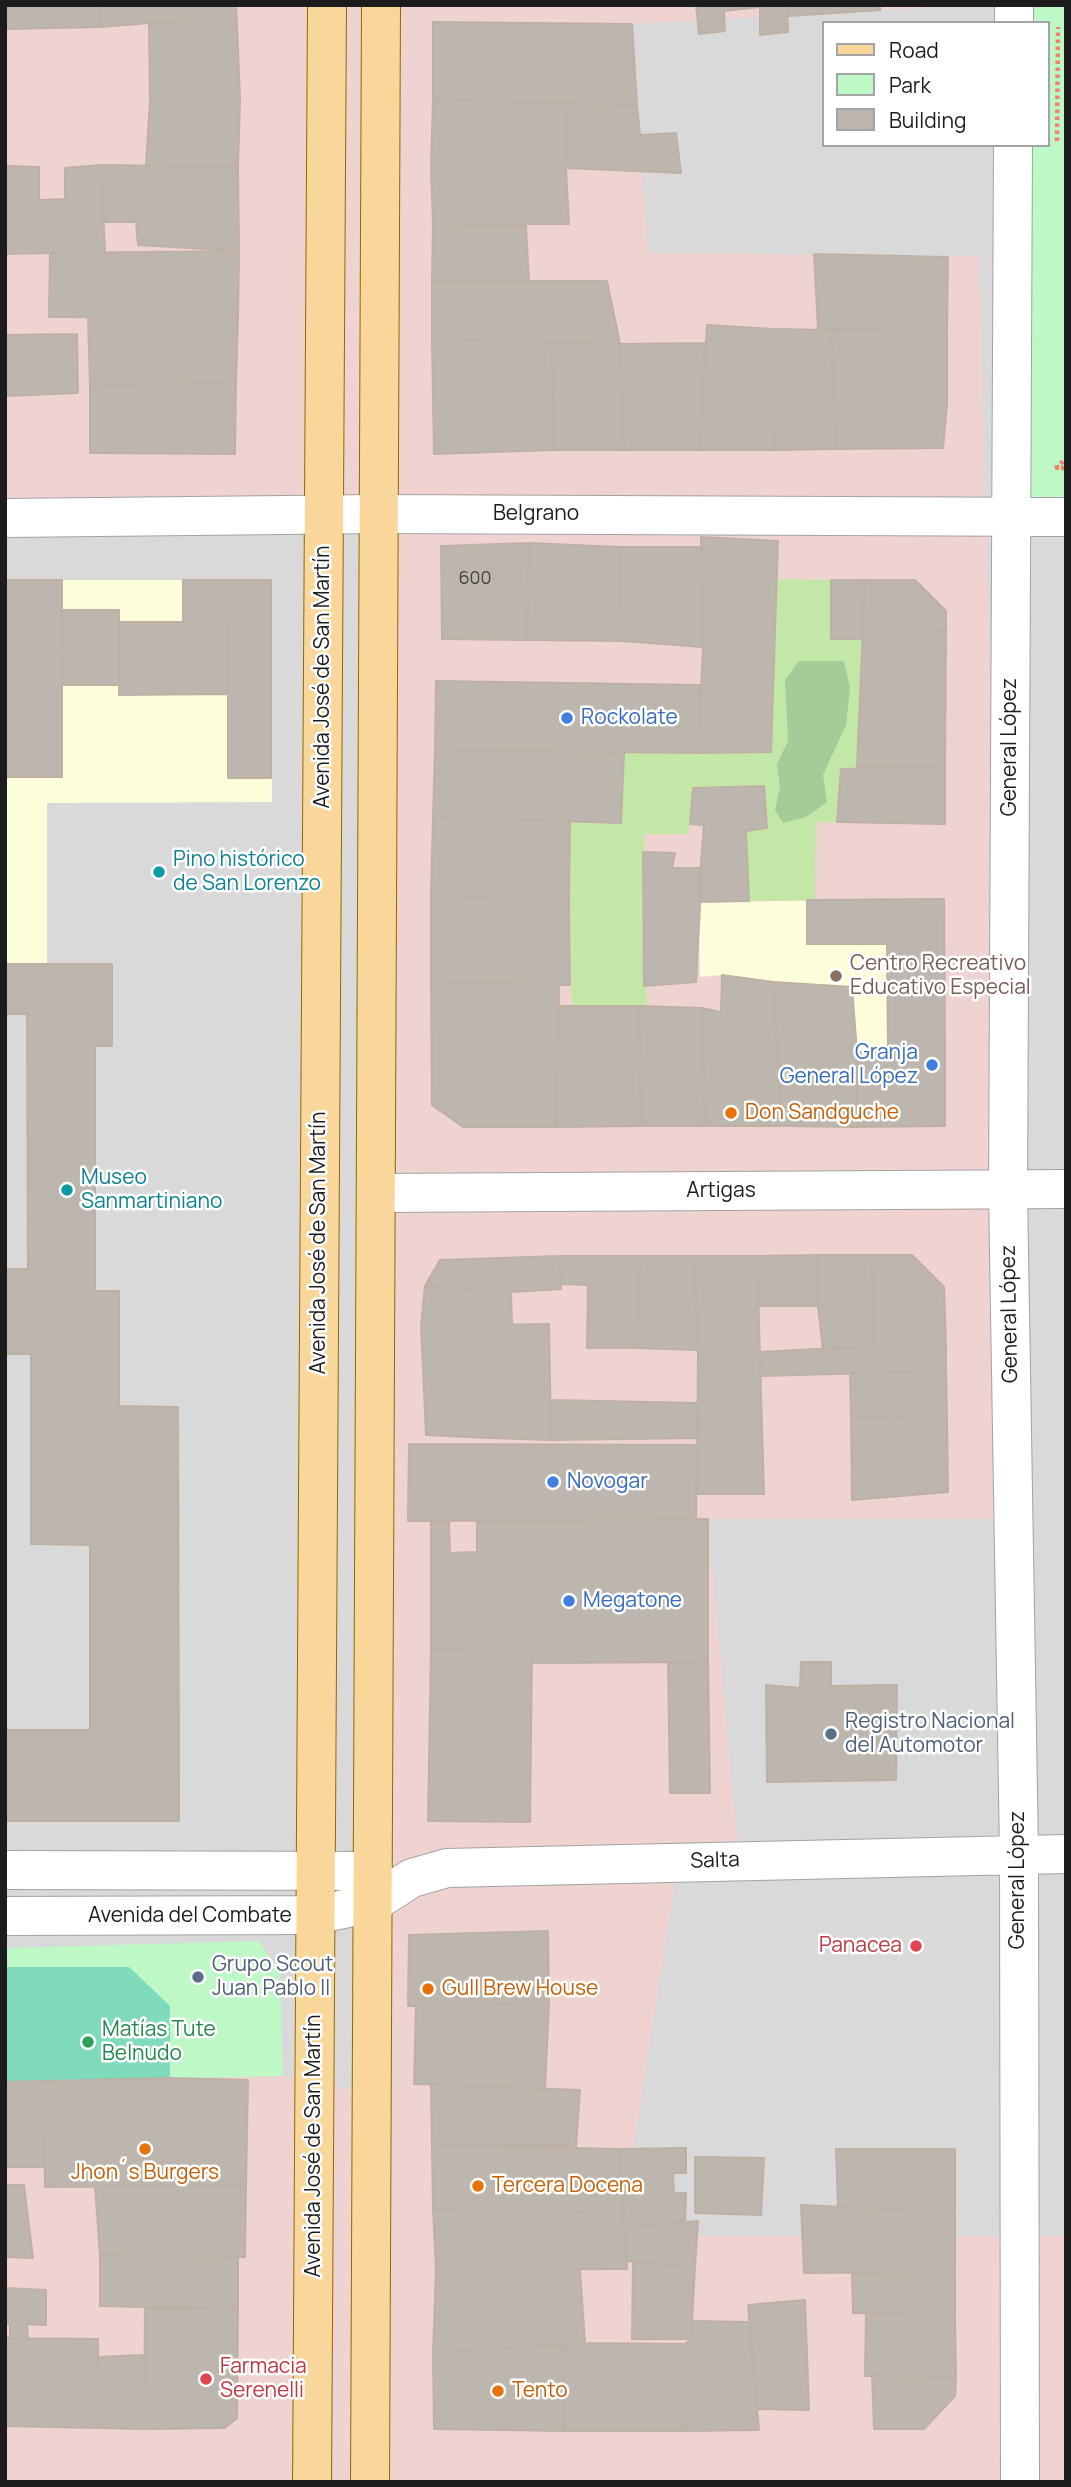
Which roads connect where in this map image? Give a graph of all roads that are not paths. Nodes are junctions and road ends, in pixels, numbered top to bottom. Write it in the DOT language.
graph roads {
  1 [pos="327,5"];
  2 [pos="381,5"];
  3 [pos="1013,147"];
  4 [pos="324,514"];
  5 [pos="378,514"];
  6 [pos="1011,515"];
  7 [pos="1066,517"];
  8 [pos="5,518"];
  9 [pos="1066,1189"];
  10 [pos="1008,1190"];
  11 [pos="376,1193"];
  12 [pos="1019,1853"];
  13 [pos="1066,1854"];
  14 [pos="5,1870"];
  15 [pos="316,1871"];
  16 [pos="373,1887"];
  17 [pos="315,1915"];
  18 [pos="5,1916"];
  19 [pos="312,2482"];
  20 [pos="370,2482"];
  21 [pos="1020,2482"];
  1 -- 4 [label="main road, Avenida José de San Martín"];
  2 -- 5 [label="main road"];
  3 -- 6 [label="street, General López"];
  4 -- 5 [label="street, Belgrano"];
  4 -- 8 [label="street, Belgrano"];
  4 -- 15 [label="main road, Avenida José de San Martín"];
  5 -- 6 [label="street, Belgrano"];
  5 -- 11 [label="main road"];
  6 -- 7 [label="street, Belgrano"];
  6 -- 10 [label="street, General López"];
  9 -- 10 [label="street, Artigas"];
  10 -- 11 [label="street, Artigas"];
  10 -- 12 [label="street, General López"];
  11 -- 16 [label="main road"];
  12 -- 13 [label="street, Salta"];
  12 -- 16 [label="street, Salta"];
  12 -- 21 [label="street, General López"];
  14 -- 15 [label="street"];
  15 -- 16 [label="street"];
  15 -- 17 [label="main road, Avenida José de San Martín"];
  16 -- 17 [label="street, Avenida del Combate"];
  16 -- 20 [label="main road"];
  17 -- 18 [label="street, Avenida del Combate"];
  17 -- 19 [label="main road, Avenida José de San Martín"];
}
